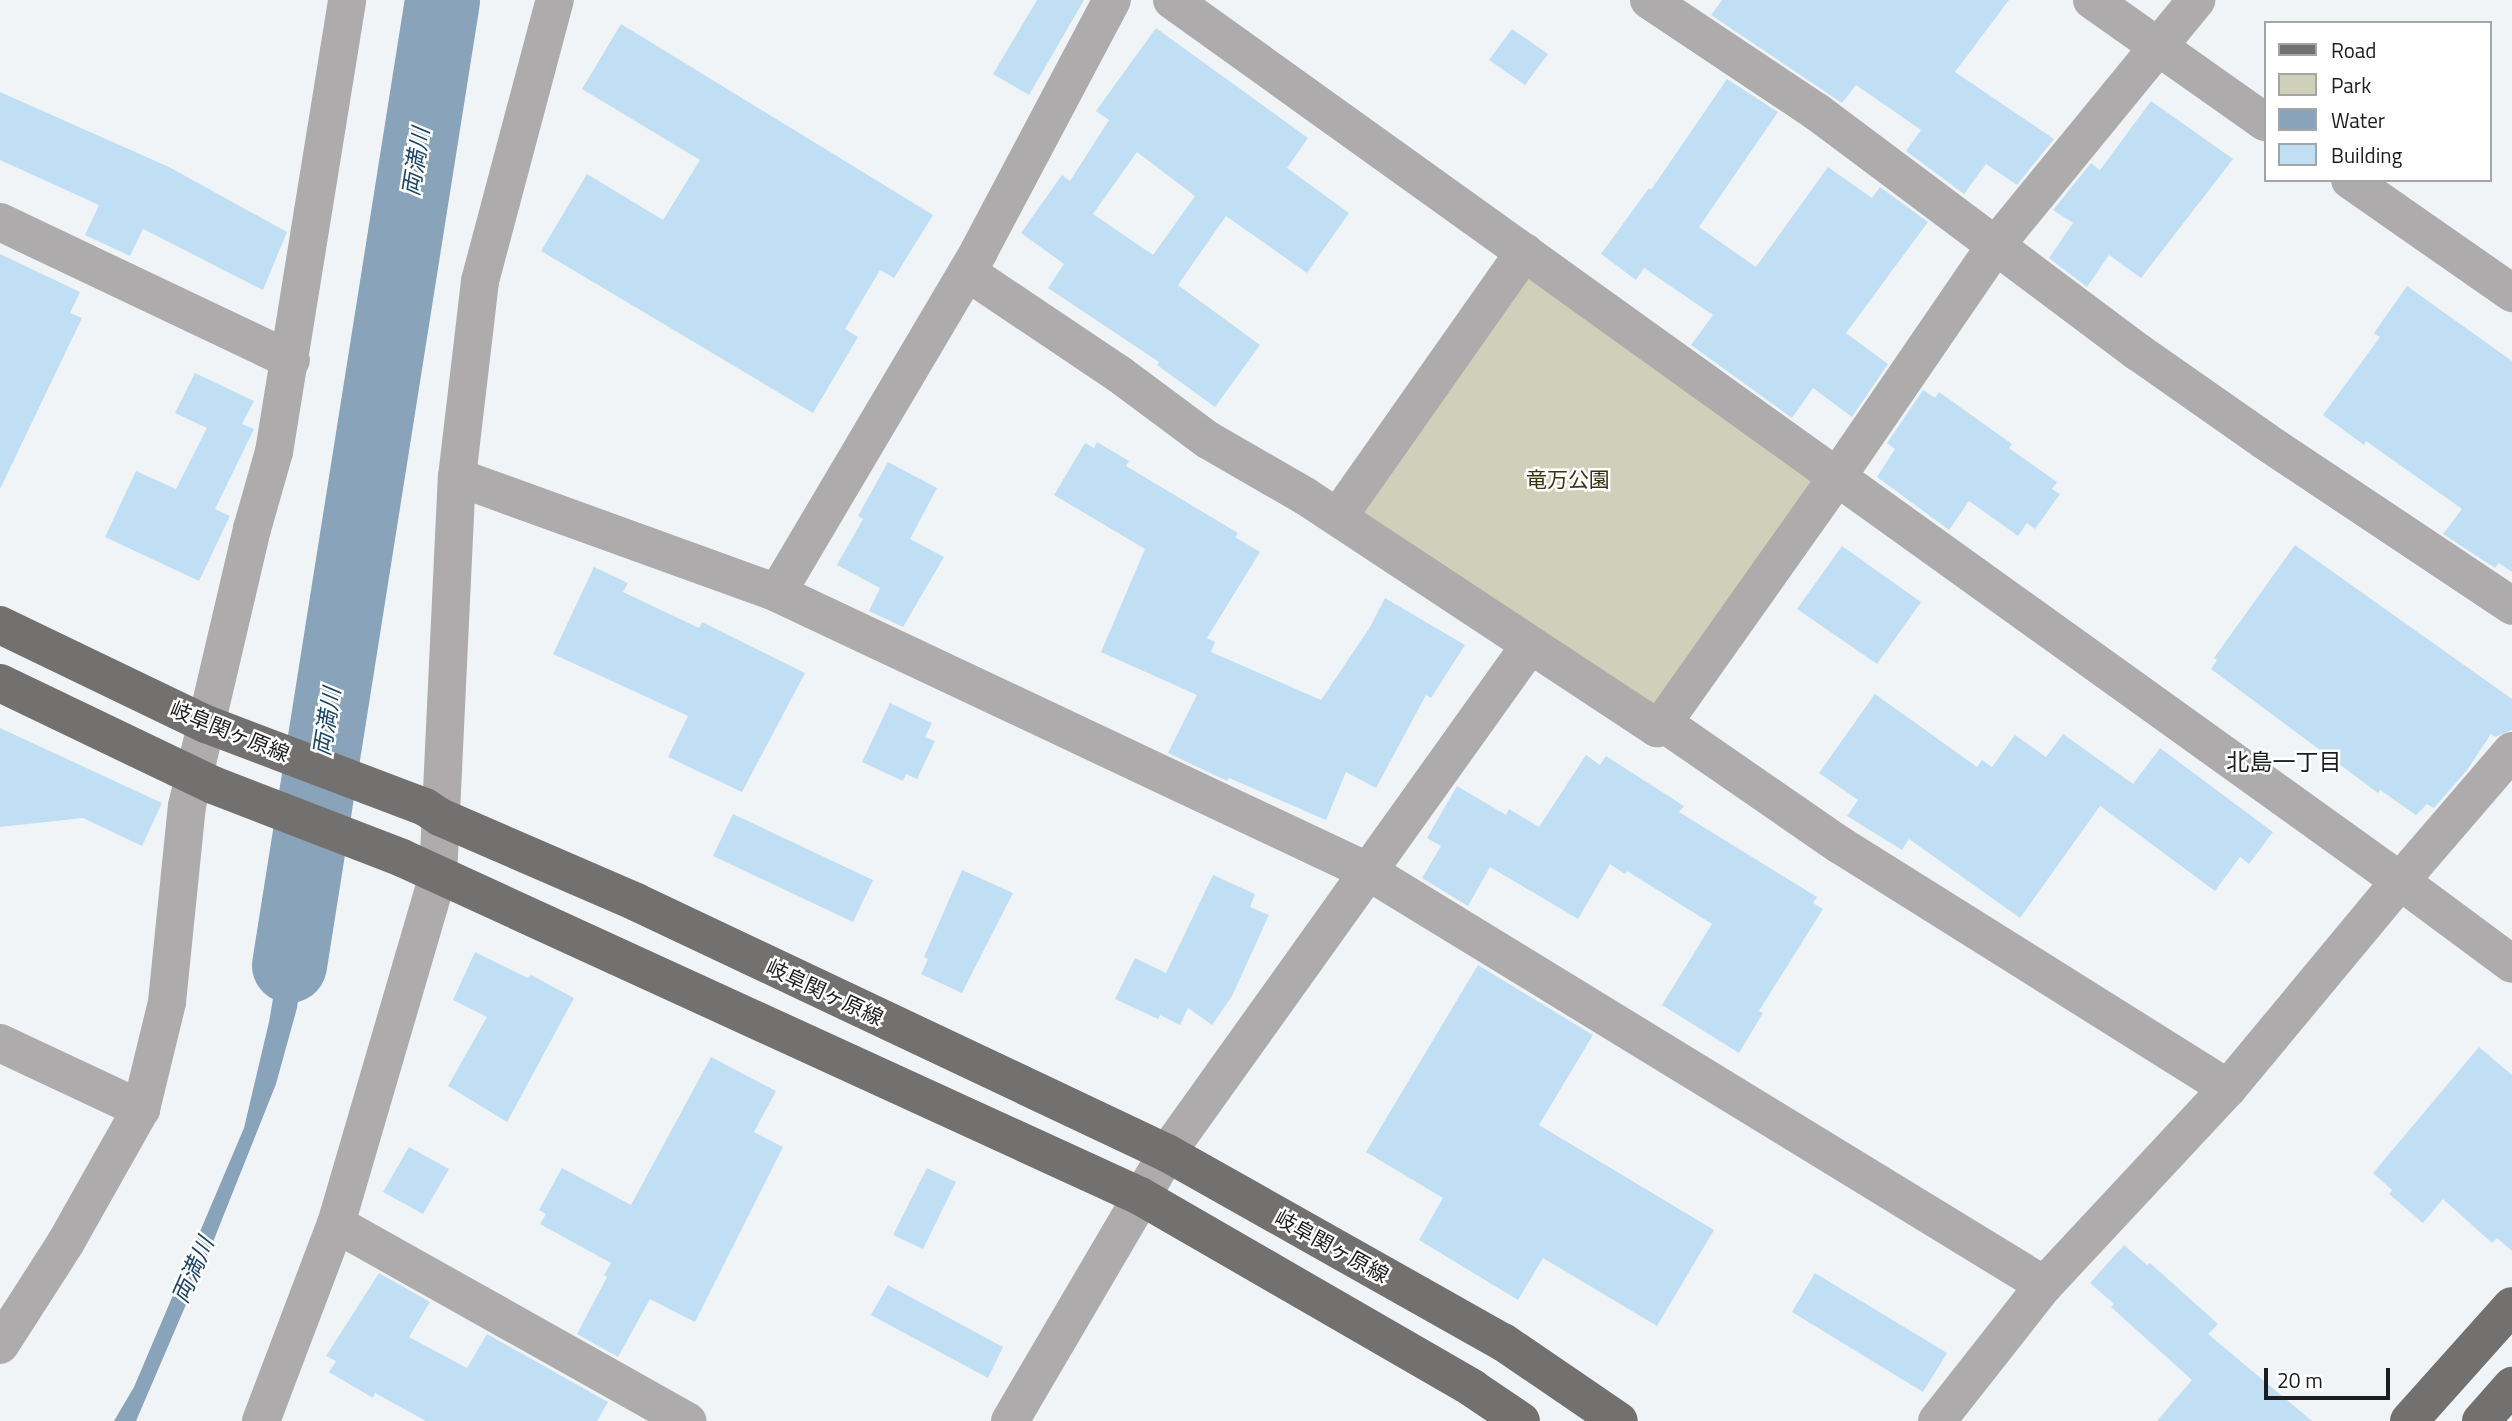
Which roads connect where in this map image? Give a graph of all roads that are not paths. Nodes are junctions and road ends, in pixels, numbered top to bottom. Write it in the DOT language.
graph roads {
  1 [pos="347,0"];
  2 [pos="555,0"];
  3 [pos="1112,0"];
  4 [pos="1172,0"];
  5 [pos="1648,0"];
  6 [pos="2092,0"];
  7 [pos="2196,0"];
  8 [pos="2159,48"];
  9 [pos="2264,121"];
  10 [pos="2353,182"];
  11 [pos="0,222"];
  12 [pos="1995,246"];
  13 [pos="1524,252"];
  14 [pos="967,272"];
  15 [pos="2512,293"];
  16 [pos="291,360"];
  17 [pos="457,477"];
  18 [pos="1837,477"];
  19 [pos="1338,517"];
  20 [pos="777,593"];
  21 [pos="2512,606"];
  22 [pos="0,625"];
  23 [pos="1530,645"];
  24 [pos="0,683"];
  25 [pos="1663,723"];
  26 [pos="221,730"];
  27 [pos="2512,751"];
  28 [pos="204,780"];
  29 [pos="432,812"];
  30 [pos="1369,872"];
  31 [pos="438,876"];
  32 [pos="2400,881"];
  33 [pos="2512,964"];
  34 [pos="0,1043"];
  35 [pos="2228,1088"];
  36 [pos="141,1109"];
  37 [pos="1167,1153"];
  38 [pos="1140,1196"];
  39 [pos="336,1224"];
  40 [pos="2043,1285"];
  41 [pos="2512,1306"];
  42 [pos="0,1345"];
  43 [pos="2512,1386"];
  44 [pos="261,1421"];
  45 [pos="687,1421"];
  46 [pos="1010,1421"];
  47 [pos="1521,1421"];
  48 [pos="1619,1421"];
  49 [pos="1937,1421"];
  50 [pos="2409,1421"];
  51 [pos="2481,1421"];
  1 -- 16 [label="street"];
  2 -- 17 [label="street"];
  3 -- 14 [label="street"];
  4 -- 13 [label="street"];
  5 -- 12 [label="street"];
  6 -- 8 [label="street"];
  7 -- 8 [label="street"];
  8 -- 9 [label="street"];
  8 -- 12 [label="street"];
  10 -- 15 [label="street"];
  11 -- 16 [label="street"];
  12 -- 18 [label="street"];
  12 -- 21 [label="street"];
  13 -- 18 [label="street"];
  13 -- 19 [label="street"];
  14 -- 19 [label="street"];
  14 -- 20 [label="street"];
  16 -- 26 [label="street"];
  17 -- 20 [label="street"];
  17 -- 29 [label="street"];
  18 -- 25 [label="street"];
  18 -- 32 [label="street"];
  19 -- 23 [label="street"];
  20 -- 30 [label="street"];
  22 -- 26 [label="main road, 岐阜関ヶ原線"];
  23 -- 25 [label="street"];
  23 -- 30 [label="street"];
  24 -- 28 [label="main road"];
  25 -- 35 [label="street"];
  26 -- 28 [label="street"];
  26 -- 29 [label="main road, 岐阜関ヶ原線"];
  27 -- 32 [label="street"];
  28 -- 31 [label="main road"];
  28 -- 36 [label="street"];
  29 -- 31 [label="street"];
  29 -- 37 [label="main road, 岐阜関ヶ原線"];
  30 -- 37 [label="street"];
  30 -- 40 [label="street"];
  31 -- 38 [label="main road"];
  31 -- 39 [label="street"];
  32 -- 33 [label="street"];
  32 -- 35 [label="street"];
  34 -- 36 [label="street"];
  35 -- 40 [label="street"];
  36 -- 42 [label="street"];
  37 -- 38 [label="street"];
  37 -- 48 [label="main road, 岐阜関ヶ原線"];
  38 -- 46 [label="street"];
  38 -- 47 [label="main road"];
  39 -- 44 [label="street"];
  39 -- 45 [label="street"];
  40 -- 49 [label="street"];
  41 -- 50 [label="main road"];
  43 -- 51 [label="main road"];
}
